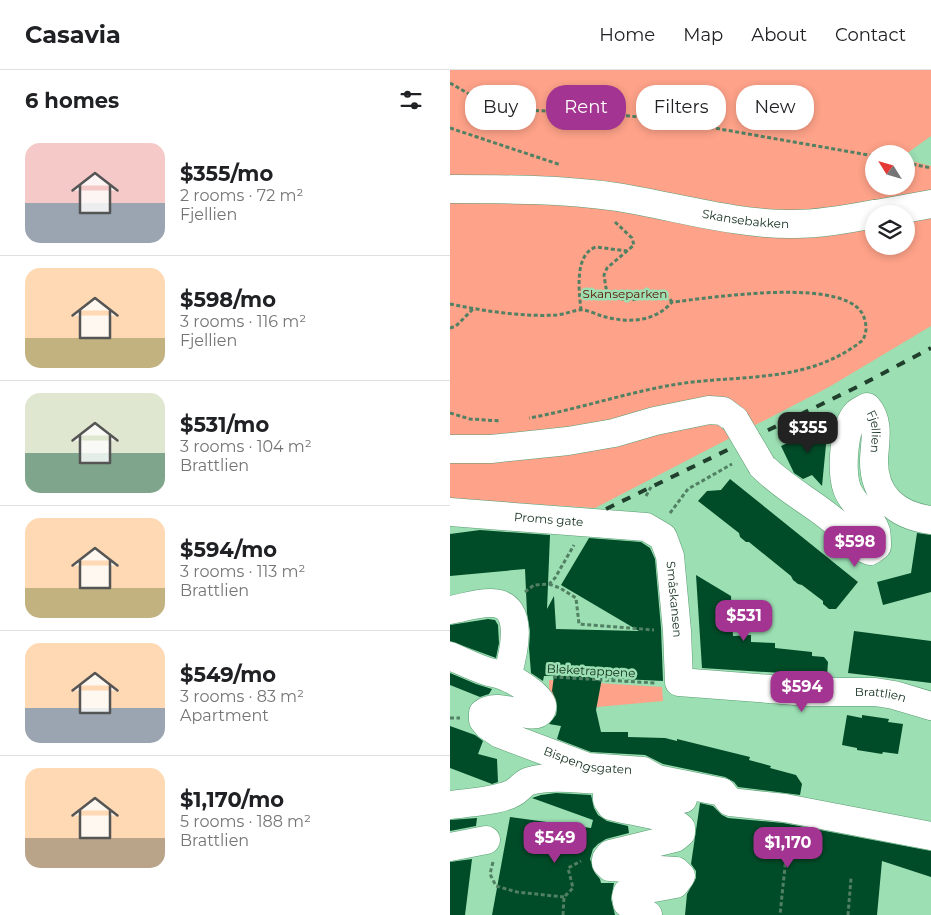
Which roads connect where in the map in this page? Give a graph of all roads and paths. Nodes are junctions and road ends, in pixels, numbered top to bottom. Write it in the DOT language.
graph roads {
  1 [pos="450,83"];
  2 [pos="450,128"];
  3 [pos="865,154"];
  4 [pos="915,165"];
  5 [pos="569,168"];
  6 [pos="931,168"];
  7 [pos="450,189"];
  8 [pos="931,204"];
  9 [pos="915,207"];
  10 [pos="865,216"];
  11 [pos="672,302"];
  12 [pos="450,304"];
  13 [pos="474,309"];
  14 [pos="581,310"];
  15 [pos="450,328"];
  16 [pos="450,413"];
  17 [pos="524,419"];
  18 [pos="504,422"];
  19 [pos="450,449"];
  20 [pos="735,462"];
  21 [pos="651,487"];
  22 [pos="646,496"];
  23 [pos="450,512"];
  24 [pos="655,519"];
  25 [pos="931,520"];
  26 [pos="579,538"];
  27 [pos="549,584"];
  28 [pos="534,585"];
  29 [pos="450,610"];
  30 [pos="677,632"];
  31 [pos="450,656"];
  32 [pos="507,678"];
  33 [pos="551,678"];
  34 [pos="680,682"];
  35 [pos="650,683"];
  36 [pos="931,706"];
  37 [pos="657,779"];
  38 [pos="730,802"];
  39 [pos="450,805"];
  40 [pos="931,836"];
  41 [pos="486,840"];
  42 [pos="771,846"];
  43 [pos="450,847"];
  44 [pos="606,859"];
  45 [pos="852,878"];
  46 [pos="564,897"];
  47 [pos="780,913"];
  48 [pos="562,915"];
  49 [pos="648,915"];
  50 [pos="848,915"];
  1 -- 3 [label="path"];
  2 -- 5 [label="path"];
  4 -- 6 [label="path"];
  7 -- 10 [label="street, Skansebakken"];
  8 -- 9 [label="street, Skansebakken"];
  11 -- 14 [label="path"];
  11 -- 14 [label="path"];
  11 -- 17 [label="path"];
  12 -- 13 [label="path"];
  13 -- 14 [label="path"];
  13 -- 15 [label="path"];
  16 -- 18 [label="path"];
  19 -- 25 [label="street, Fjellien, bridge"];
  20 -- 24 [label="path"];
  21 -- 22 [label="path"];
  23 -- 24 [label="street, Proms gate"];
  24 -- 30 [label="street, Småskansen"];
  26 -- 27 [label="path"];
  27 -- 28 [label="path"];
  27 -- 30 [label="path"];
  29 -- 32 [label="street"];
  30 -- 34 [label="street, Småskansen"];
  31 -- 32 [label="street"];
  32 -- 37 [label="street, Bispengsgaten"];
  33 -- 35 [label="path, Bleketrappene"];
  34 -- 36 [label="street, Brattlien"];
  37 -- 38 [label="street, Bispengsgaten"];
  37 -- 39 [label="street"];
  38 -- 40 [label="street, Bispengsgaten"];
  38 -- 44 [label="street"];
  41 -- 43 [label="street"];
  41 -- 46 [label="path"];
  42 -- 47 [label="path"];
  44 -- 46 [label="path"];
  44 -- 49 [label="street"];
  45 -- 50 [label="path"];
  46 -- 48 [label="path"];
}
